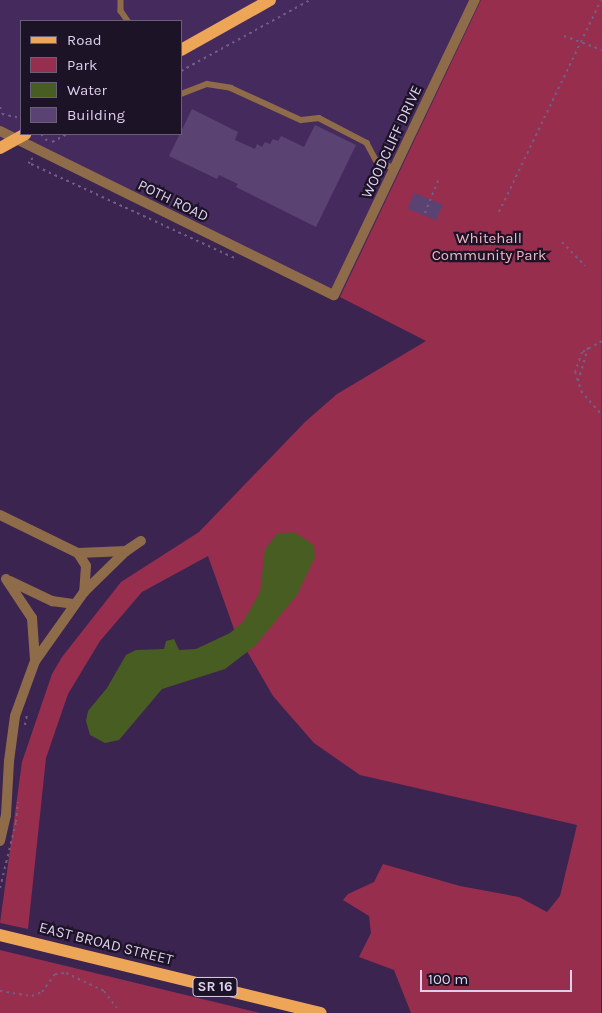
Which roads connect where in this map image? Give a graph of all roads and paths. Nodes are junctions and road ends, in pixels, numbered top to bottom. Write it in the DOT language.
graph roads {
  1 [pos="121,0"];
  2 [pos="270,0"];
  3 [pos="310,0"];
  4 [pos="475,0"];
  5 [pos="601,0"];
  6 [pos="127,20"];
  7 [pos="564,36"];
  8 [pos="580,44"];
  9 [pos="601,48"];
  10 [pos="182,49"];
  11 [pos="182,70"];
  12 [pos="182,94"];
  13 [pos="0,107"];
  14 [pos="20,118"];
  15 [pos="0,131"];
  16 [pos="65,135"];
  17 [pos="20,136"];
  18 [pos="52,142"];
  19 [pos="0,148"];
  20 [pos="396,169"];
  21 [pos="439,178"];
  22 [pos="499,212"];
  23 [pos="425,213"];
  24 [pos="562,242"];
  25 [pos="585,266"];
  26 [pos="334,295"];
  27 [pos="602,341"];
  28 [pos="589,346"];
  29 [pos="577,382"];
  30 [pos="602,415"];
  31 [pos="0,515"];
  32 [pos="141,542"];
  33 [pos="126,551"];
  34 [pos="78,552"];
  35 [pos="3,577"];
  36 [pos="84,592"];
  37 [pos="73,604"];
  38 [pos="35,662"];
  39 [pos="28,709"];
  40 [pos="24,732"];
  41 [pos="18,797"];
  42 [pos="0,841"];
  43 [pos="0,888"];
  44 [pos="0,935"];
  45 [pos="0,991"];
  46 [pos="117,1008"];
  47 [pos="321,1013"];
  1 -- 6 [label="lane"];
  2 -- 10 [label="main road"];
  3 -- 11 [label="path"];
  4 -- 20 [label="street, WOODCLIFF DRIVE"];
  5 -- 8 [label="path"];
  7 -- 8 [label="path"];
  8 -- 9 [label="path"];
  8 -- 22 [label="path"];
  12 -- 20 [label="lane"];
  13 -- 14 [label="path"];
  15 -- 17 [label="street, POTH ROAD"];
  16 -- 18 [label="path"];
  17 -- 19 [label="main road"];
  17 -- 26 [label="street, POTH ROAD"];
  20 -- 26 [label="street, WOODCLIFF DRIVE"];
  21 -- 23 [label="path"];
  24 -- 25 [label="path"];
  27 -- 28 [label="path"];
  28 -- 29 [label="path"];
  28 -- 29 [label="path"];
  29 -- 30 [label="path"];
  31 -- 34 [label="street"];
  32 -- 33 [label="street"];
  33 -- 34 [label="street"];
  33 -- 36 [label="street"];
  34 -- 36 [label="street"];
  35 -- 37 [label="street"];
  35 -- 38 [label="street"];
  36 -- 37 [label="street"];
  37 -- 38 [label="street"];
  38 -- 42 [label="street"];
  39 -- 40 [label="path"];
  41 -- 43 [label="path"];
  44 -- 47 [label="main road, EAST BROAD STREET / SR 16"];
  45 -- 46 [label="path"];
}
